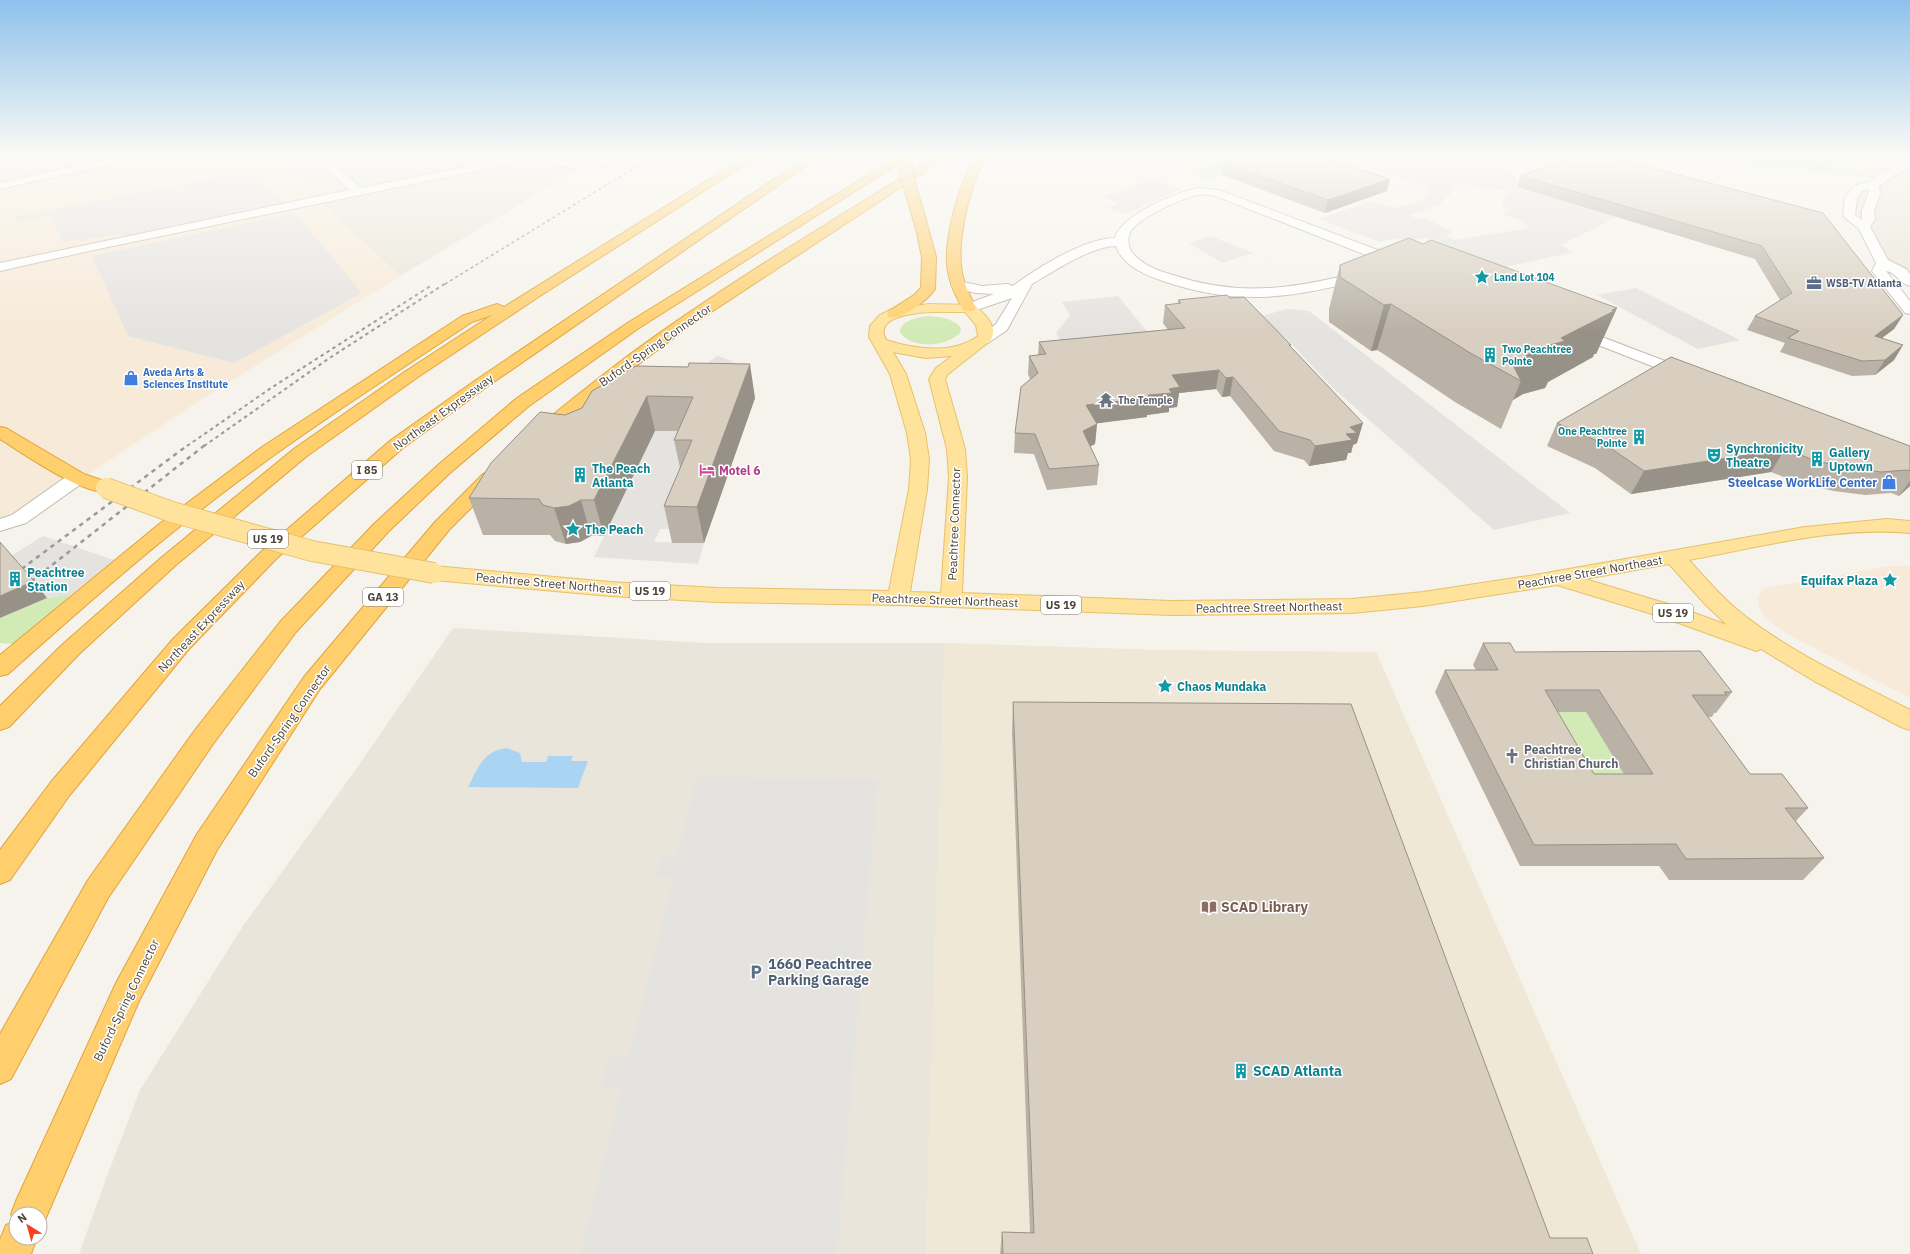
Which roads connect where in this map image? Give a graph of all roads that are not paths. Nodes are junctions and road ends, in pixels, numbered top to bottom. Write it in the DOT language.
graph roads {
  1 [pos="247,216"];
  2 [pos="659,216"];
  3 [pos="729,216"];
  4 [pos="810,216"];
  5 [pos="850,216"];
  6 [pos="918,216"];
  7 [pos="961,216"];
  8 [pos="1147,216"];
  9 [pos="1275,216"];
  10 [pos="1849,216"];
  11 [pos="1868,216"];
  12 [pos="1864,227"];
  13 [pos="1121,242"];
  14 [pos="90,251"];
  15 [pos="1883,263"];
  16 [pos="0,267"];
  17 [pos="0,275"];
  18 [pos="1032,278"];
  19 [pos="1910,282"];
  20 [pos="958,285"];
  21 [pos="535,293"];
  22 [pos="969,308"];
  23 [pos="1910,310"];
  24 [pos="894,314"];
  25 [pos="1555,324"];
  26 [pos="881,343"];
  27 [pos="978,343"];
  28 [pos="1701,380"];
  29 [pos="0,432"];
  30 [pos="524,448"];
  31 [pos="506,464"];
  32 [pos="77,478"];
  33 [pos="106,488"];
  34 [pos="2,526"];
  35 [pos="1910,527"];
  36 [pos="1674,557"];
  37 [pos="1558,578"];
  38 [pos="898,598"];
  39 [pos="951,601"];
  40 [pos="1786,654"];
  41 [pos="0,668"];
  42 [pos="0,721"];
  43 [pos="1910,721"];
  44 [pos="0,872"];
  45 [pos="0,1068"];
  46 [pos="33,1206"];
  1 -- 14 [label="street"];
  2 -- 21 [label="highway"];
  3 -- 44 [label="highway, Northeast Expressway / I 85"];
  4 -- 45 [label="highway, Buford-Spring Connector"];
  5 -- 30 [label="highway, Buford-Spring Connector"];
  6 -- 24 [label="highway, bridge"];
  7 -- 20 [label="highway"];
  8 -- 13 [label="street"];
  9 -- 13 [label="street"];
  10 -- 12 [label="street"];
  11 -- 12 [label="street"];
  12 -- 15 [label="street"];
  13 -- 18 [label="street"];
  14 -- 16 [label="street"];
  14 -- 17 [label="street"];
  15 -- 19 [label="street"];
  15 -- 23 [label="street"];
  18 -- 20 [label="street"];
  18 -- 22 [label="street"];
  18 -- 27 [label="street"];
  20 -- 22 [label="highway"];
  21 -- 41 [label="highway"];
  21 -- 42 [label="highway"];
  22 -- 24 [label="main road"];
  22 -- 27 [label="main road"];
  24 -- 26 [label="main road"];
  25 -- 28 [label="street"];
  26 -- 27 [label="main road"];
  26 -- 38 [label="main road"];
  27 -- 39 [label="main road, Peachtree Connector"];
  29 -- 32 [label="highway, Peachtree Street Northeast / US 19"];
  31 -- 46 [label="highway, Buford-Spring Connector / GA 13"];
  32 -- 33 [label="highway, Peachtree Street Northeast / US 19"];
  32 -- 34 [label="street"];
  33 -- 38 [label="main road, Peachtree Street Northeast / US 19, bridge"];
  35 -- 36 [label="main road, Peachtree Street Northeast / US 19"];
  36 -- 37 [label="main road, Peachtree Street Northeast / US 19"];
  36 -- 40 [label="main road"];
  37 -- 39 [label="main road, Peachtree Street Northeast / US 19"];
  37 -- 40 [label="main road, US 19"];
  38 -- 39 [label="main road, Peachtree Street Northeast / US 19"];
  40 -- 43 [label="main road, US 19"];
}
